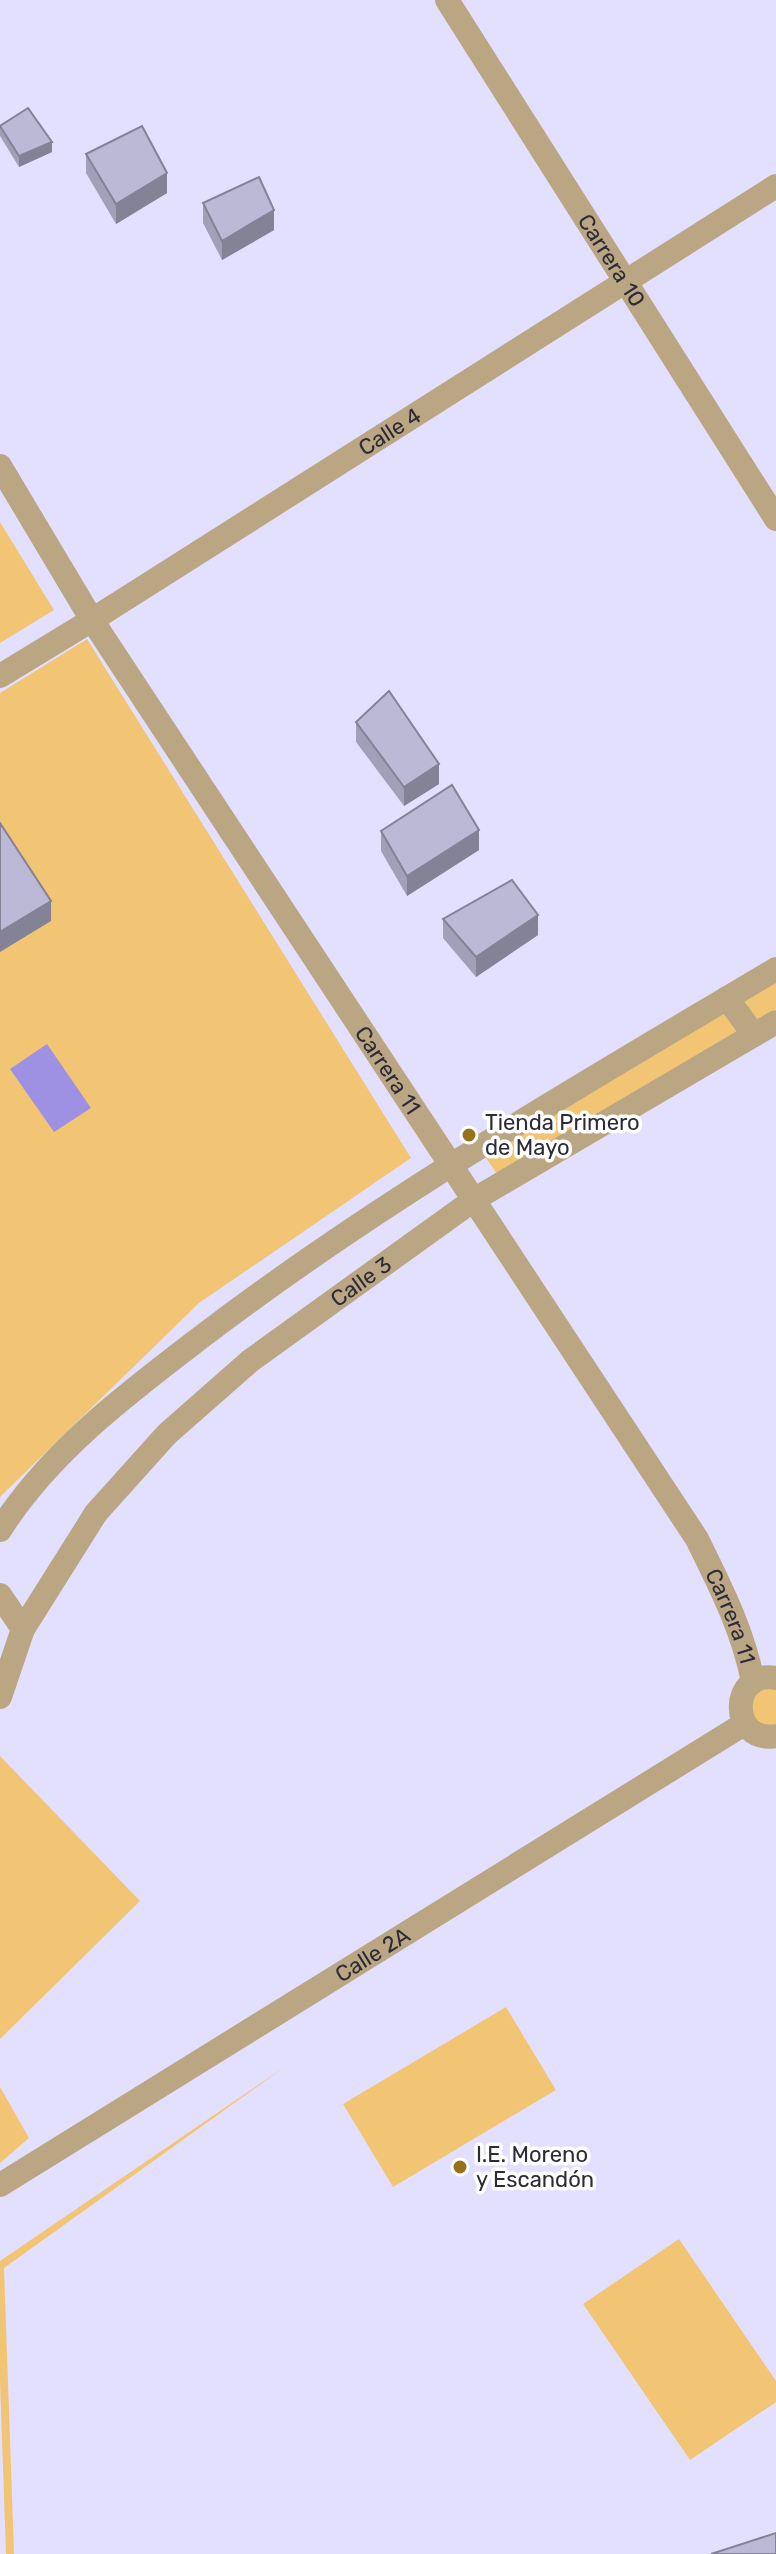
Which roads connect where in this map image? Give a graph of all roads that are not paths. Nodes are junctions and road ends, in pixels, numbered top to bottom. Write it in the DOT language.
graph roads {
  1 [pos="447,0"];
  2 [pos="776,186"];
  3 [pos="624,280"];
  4 [pos="0,466"];
  5 [pos="776,519"];
  6 [pos="92,620"];
  7 [pos="0,676"];
  8 [pos="776,969"];
  9 [pos="727,998"];
  10 [pos="776,1022"];
  11 [pos="754,1035"];
  12 [pos="452,1163"];
  13 [pos="475,1199"];
  14 [pos="0,1530"];
  15 [pos="0,1595"];
  16 [pos="23,1629"];
  17 [pos="765,1680"];
  18 [pos="0,1697"];
  19 [pos="744,1724"];
  20 [pos="776,1736"];
  21 [pos="0,2185"];
  1 -- 3 [label="street, Carrera 10"];
  2 -- 3 [label="street, Calle 4"];
  3 -- 5 [label="street, Carrera 10"];
  3 -- 6 [label="street, Calle 4"];
  4 -- 6 [label="street, Carrera 11"];
  6 -- 7 [label="street, Calle 4"];
  6 -- 12 [label="street, Carrera 11"];
  8 -- 9 [label="street"];
  9 -- 11 [label="street"];
  9 -- 12 [label="street"];
  10 -- 11 [label="street, Calle 3"];
  11 -- 13 [label="street, Calle 3"];
  12 -- 13 [label="street, Carrera 11"];
  12 -- 14 [label="street"];
  13 -- 16 [label="street, Calle 3"];
  13 -- 17 [label="street, Carrera 11"];
  15 -- 16 [label="street"];
  16 -- 18 [label="street, Calle 3"];
  17 -- 19 [label="street"];
  19 -- 20 [label="street"];
  19 -- 21 [label="street, Calle 2A"];
}
